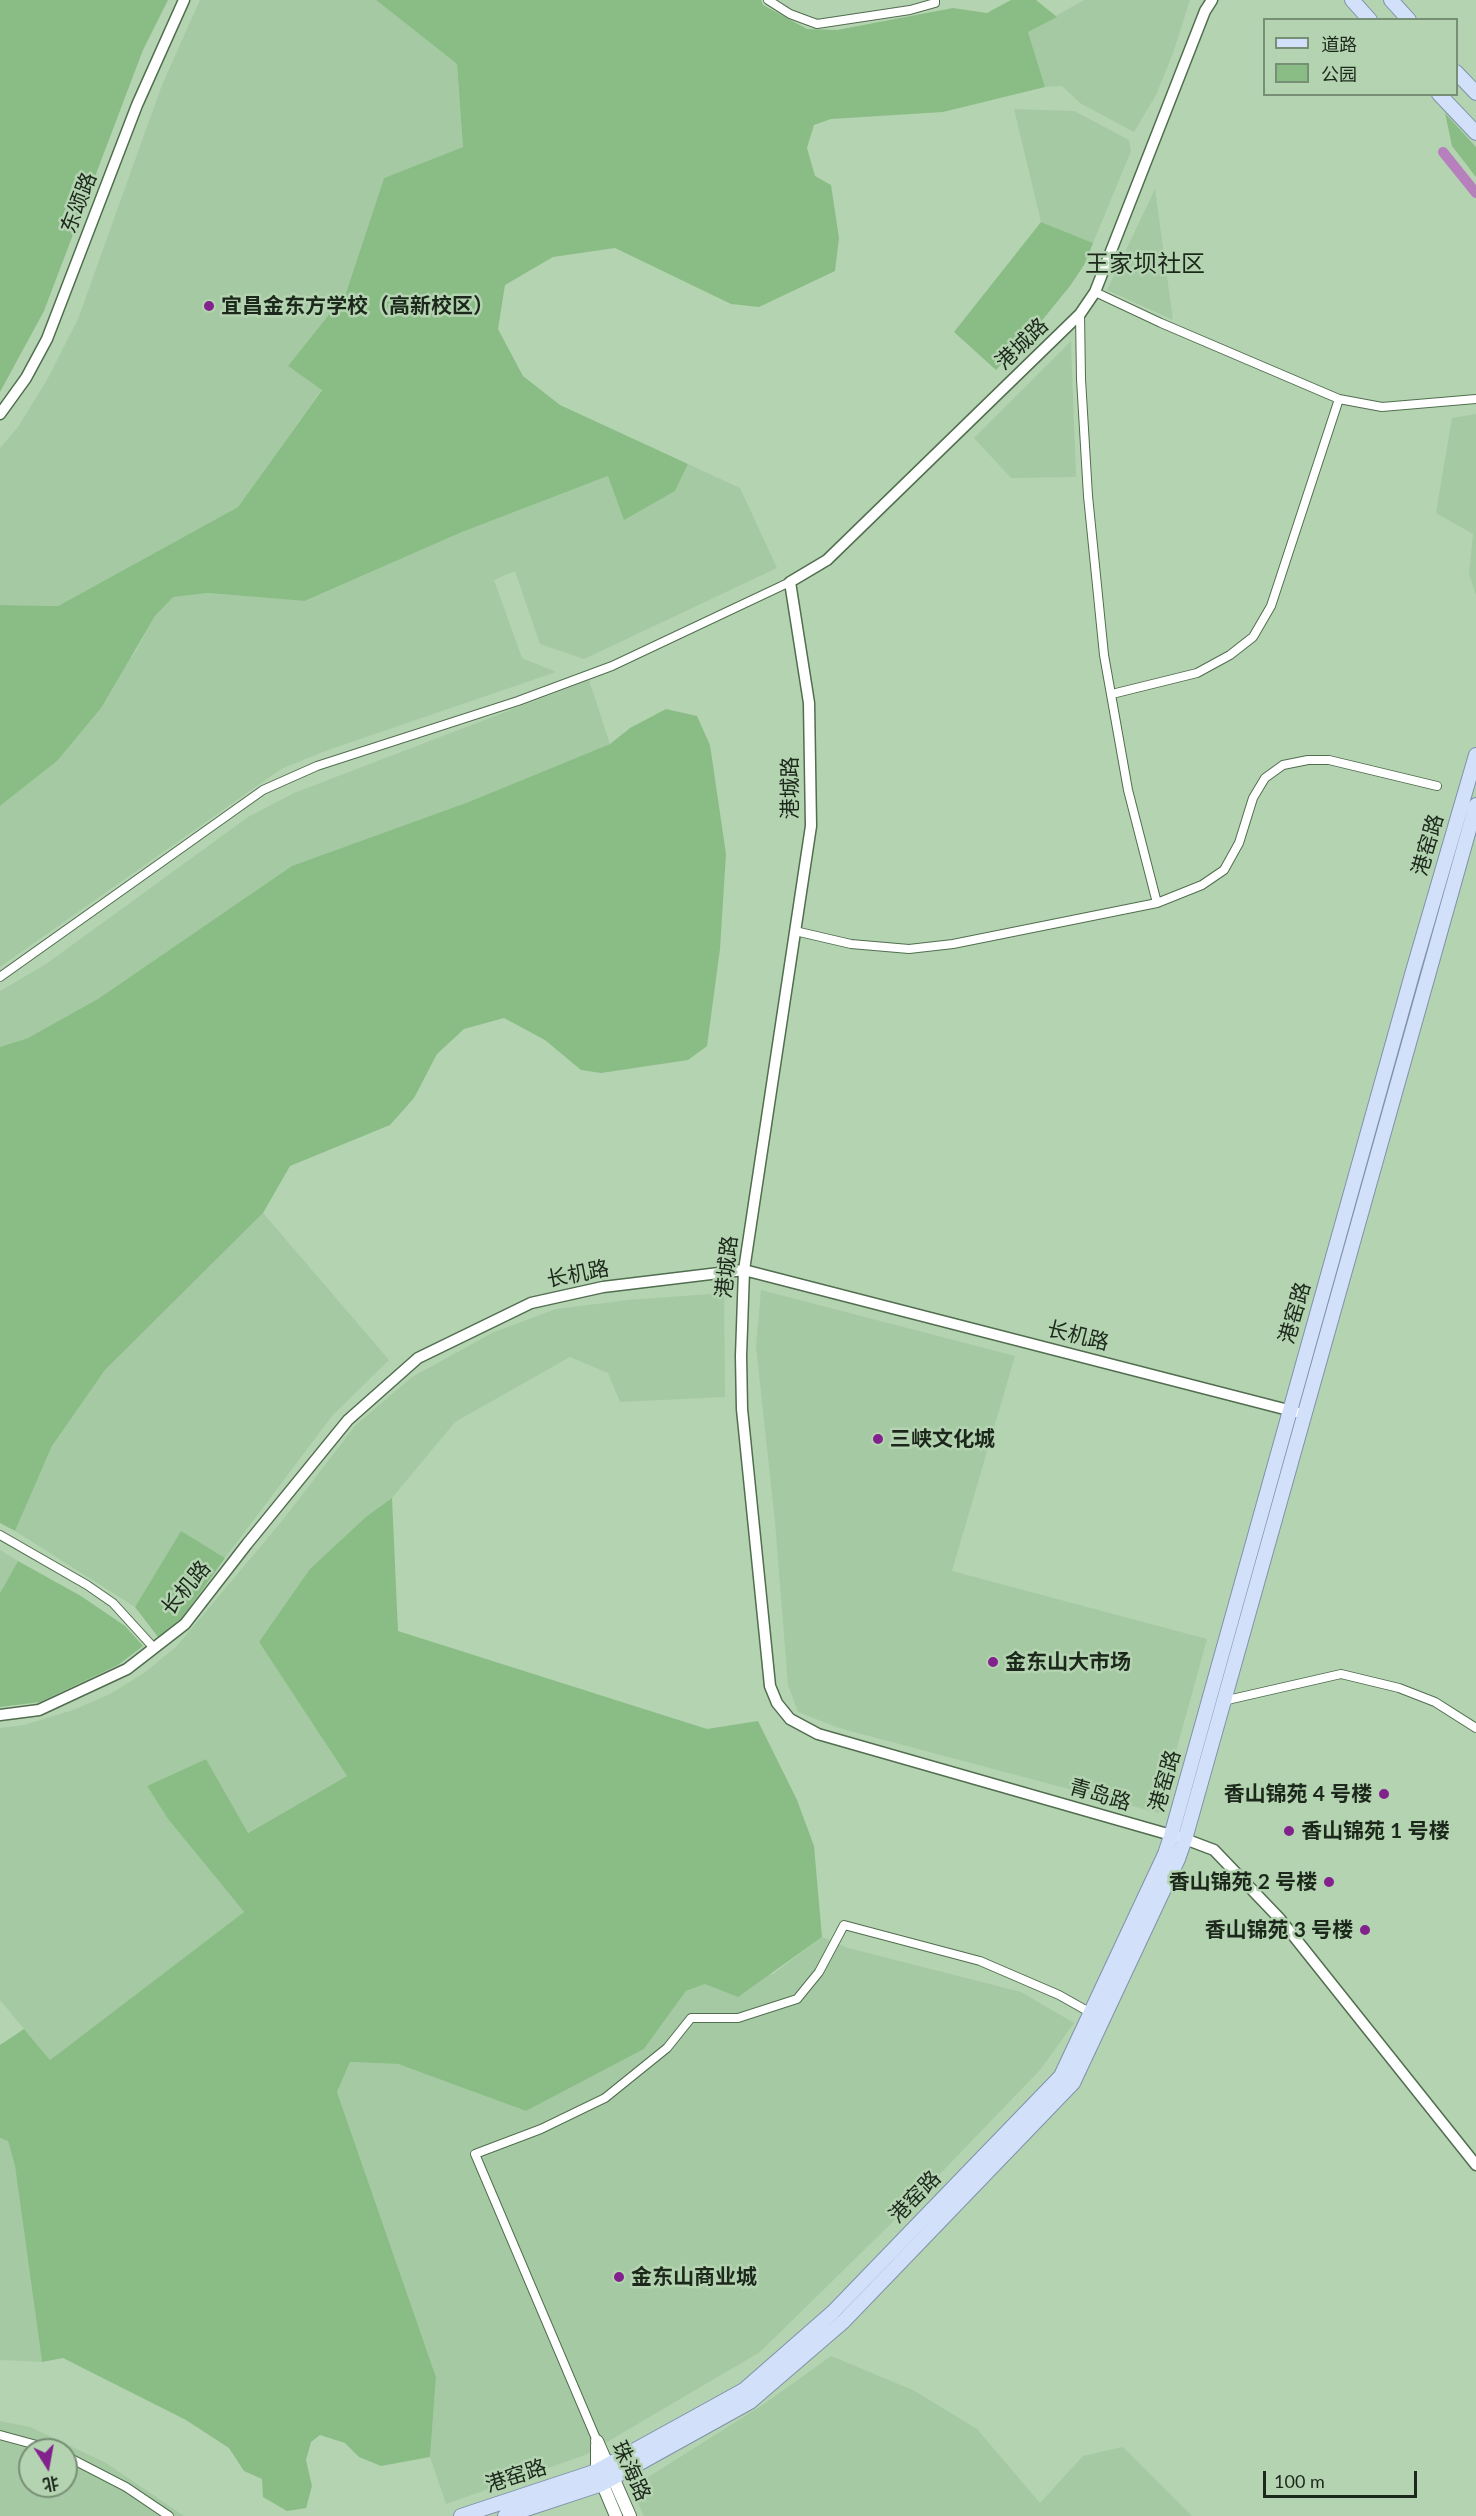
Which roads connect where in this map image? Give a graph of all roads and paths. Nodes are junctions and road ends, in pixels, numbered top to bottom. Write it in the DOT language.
graph roads {
  1 [pos="184,0"];
  2 [pos="768,0"];
  3 [pos="935,0"];
  4 [pos="1212,0"];
  5 [pos="1352,0"];
  6 [pos="1391,0"];
  7 [pos="1368,18"];
  8 [pos="1407,18"];
  9 [pos="1458,74"];
  10 [pos="1476,93"];
  11 [pos="1441,96"];
  12 [pos="1476,133"];
  13 [pos="1095,292"];
  14 [pos="1080,314"];
  15 [pos="1338,399"];
  16 [pos="1476,399"];
  17 [pos="0,414"];
  18 [pos="790,582"];
  19 [pos="1112,694"];
  20 [pos="1476,755"];
  21 [pos="1437,786"];
  22 [pos="1476,805"];
  23 [pos="1157,903"];
  24 [pos="795,931"];
  25 [pos="0,977"];
  26 [pos="744,1270"];
  27 [pos="1289,1411"];
  28 [pos="1304,1414"];
  29 [pos="0,1535"];
  30 [pos="154,1648"];
  31 [pos="1222,1701"];
  32 [pos="0,1715"];
  33 [pos="790,1719"];
  34 [pos="1476,1728"];
  35 [pos="1178,1837"];
  36 [pos="1091,2013"];
  37 [pos="1476,2165"];
  38 [pos="0,2435"];
  39 [pos="18,2440"];
  40 [pos="597,2441"];
  41 [pos="78,2462"];
  42 [pos="605,2474"];
  43 [pos="169,2516"];
  44 [pos="461,2516"];
  45 [pos="506,2516"];
  46 [pos="616,2516"];
  47 [pos="630,2516"];
  1 -- 17 [label="street, 东颂路"];
  2 -- 3 [label="street"];
  4 -- 13 [label="street, 港城路"];
  5 -- 7 [label="main road"];
  6 -- 8 [label="main road"];
  9 -- 10 [label="main road"];
  11 -- 12 [label="main road"];
  13 -- 14 [label="street, 港城路"];
  13 -- 15 [label="street"];
  14 -- 18 [label="street, 港城路"];
  14 -- 19 [label="street"];
  15 -- 16 [label="street"];
  15 -- 19 [label="street"];
  18 -- 24 [label="street, 港城路"];
  18 -- 25 [label="street"];
  19 -- 23 [label="street"];
  20 -- 27 [label="main road, 港窑路"];
  21 -- 23 [label="street"];
  22 -- 28 [label="main road, 港窑路"];
  23 -- 24 [label="street"];
  24 -- 26 [label="street, 港城路"];
  26 -- 27 [label="street, 长机路"];
  26 -- 30 [label="street, 长机路"];
  26 -- 33 [label="street, 港城路"];
  27 -- 28 [label="street, 长机路"];
  27 -- 35 [label="main road, 港窑路"];
  28 -- 31 [label="main road, 港窑路"];
  29 -- 30 [label="street"];
  30 -- 32 [label="street, 长机路"];
  31 -- 34 [label="street"];
  31 -- 35 [label="main road, 港窑路"];
  33 -- 35 [label="street, 青岛路"];
  35 -- 36 [label="main road, 港窑路"];
  35 -- 37 [label="street, 青岛路"];
  35 -- 42 [label="main road, 港窑路"];
  36 -- 40 [label="street"];
  36 -- 42 [label="main road, 港窑路"];
  38 -- 39 [label="street"];
  40 -- 42 [label="main road, 珠海路"];
  41 -- 43 [label="street"];
  42 -- 44 [label="main road, 港窑路"];
  42 -- 45 [label="main road, 港窑路"];
  42 -- 46 [label="main road, 珠海路"];
  42 -- 47 [label="main road, 珠海路"];
}
